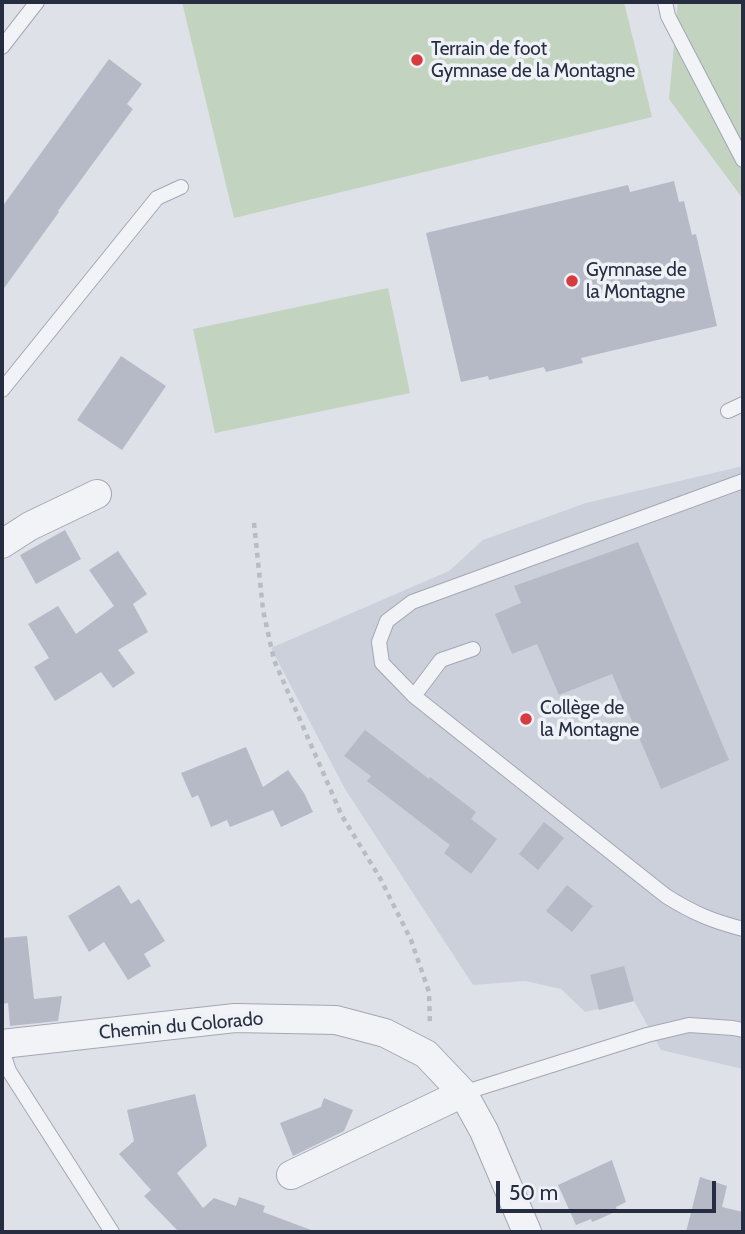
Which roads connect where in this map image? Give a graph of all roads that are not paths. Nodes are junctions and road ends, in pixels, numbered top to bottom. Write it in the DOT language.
graph roads {
  1 [pos="37,2"];
  2 [pos="666,2"];
  3 [pos="2,47"];
  4 [pos="743,160"];
  5 [pos="181,187"];
  6 [pos="2,390"];
  7 [pos="743,404"];
  8 [pos="728,411"];
  9 [pos="743,481"];
  10 [pos="97,494"];
  11 [pos="2,544"];
  12 [pos="472,649"];
  13 [pos="414,696"];
  14 [pos="743,929"];
  15 [pos="743,1030"];
  16 [pos="2,1044"];
  17 [pos="2,1050"];
  18 [pos="463,1093"];
  19 [pos="291,1175"];
  20 [pos="112,1232"];
  21 [pos="527,1232"];
  1 -- 3 [label="lane"];
  2 -- 4 [label="lane"];
  5 -- 6 [label="lane"];
  7 -- 8 [label="lane"];
  9 -- 13 [label="lane"];
  10 -- 11 [label="street"];
  12 -- 13 [label="lane"];
  13 -- 14 [label="lane"];
  15 -- 18 [label="lane"];
  16 -- 18 [label="street, Chemin du Colorado"];
  17 -- 20 [label="lane"];
  18 -- 19 [label="street"];
  18 -- 21 [label="street, Chemin du Colorado"];
}
